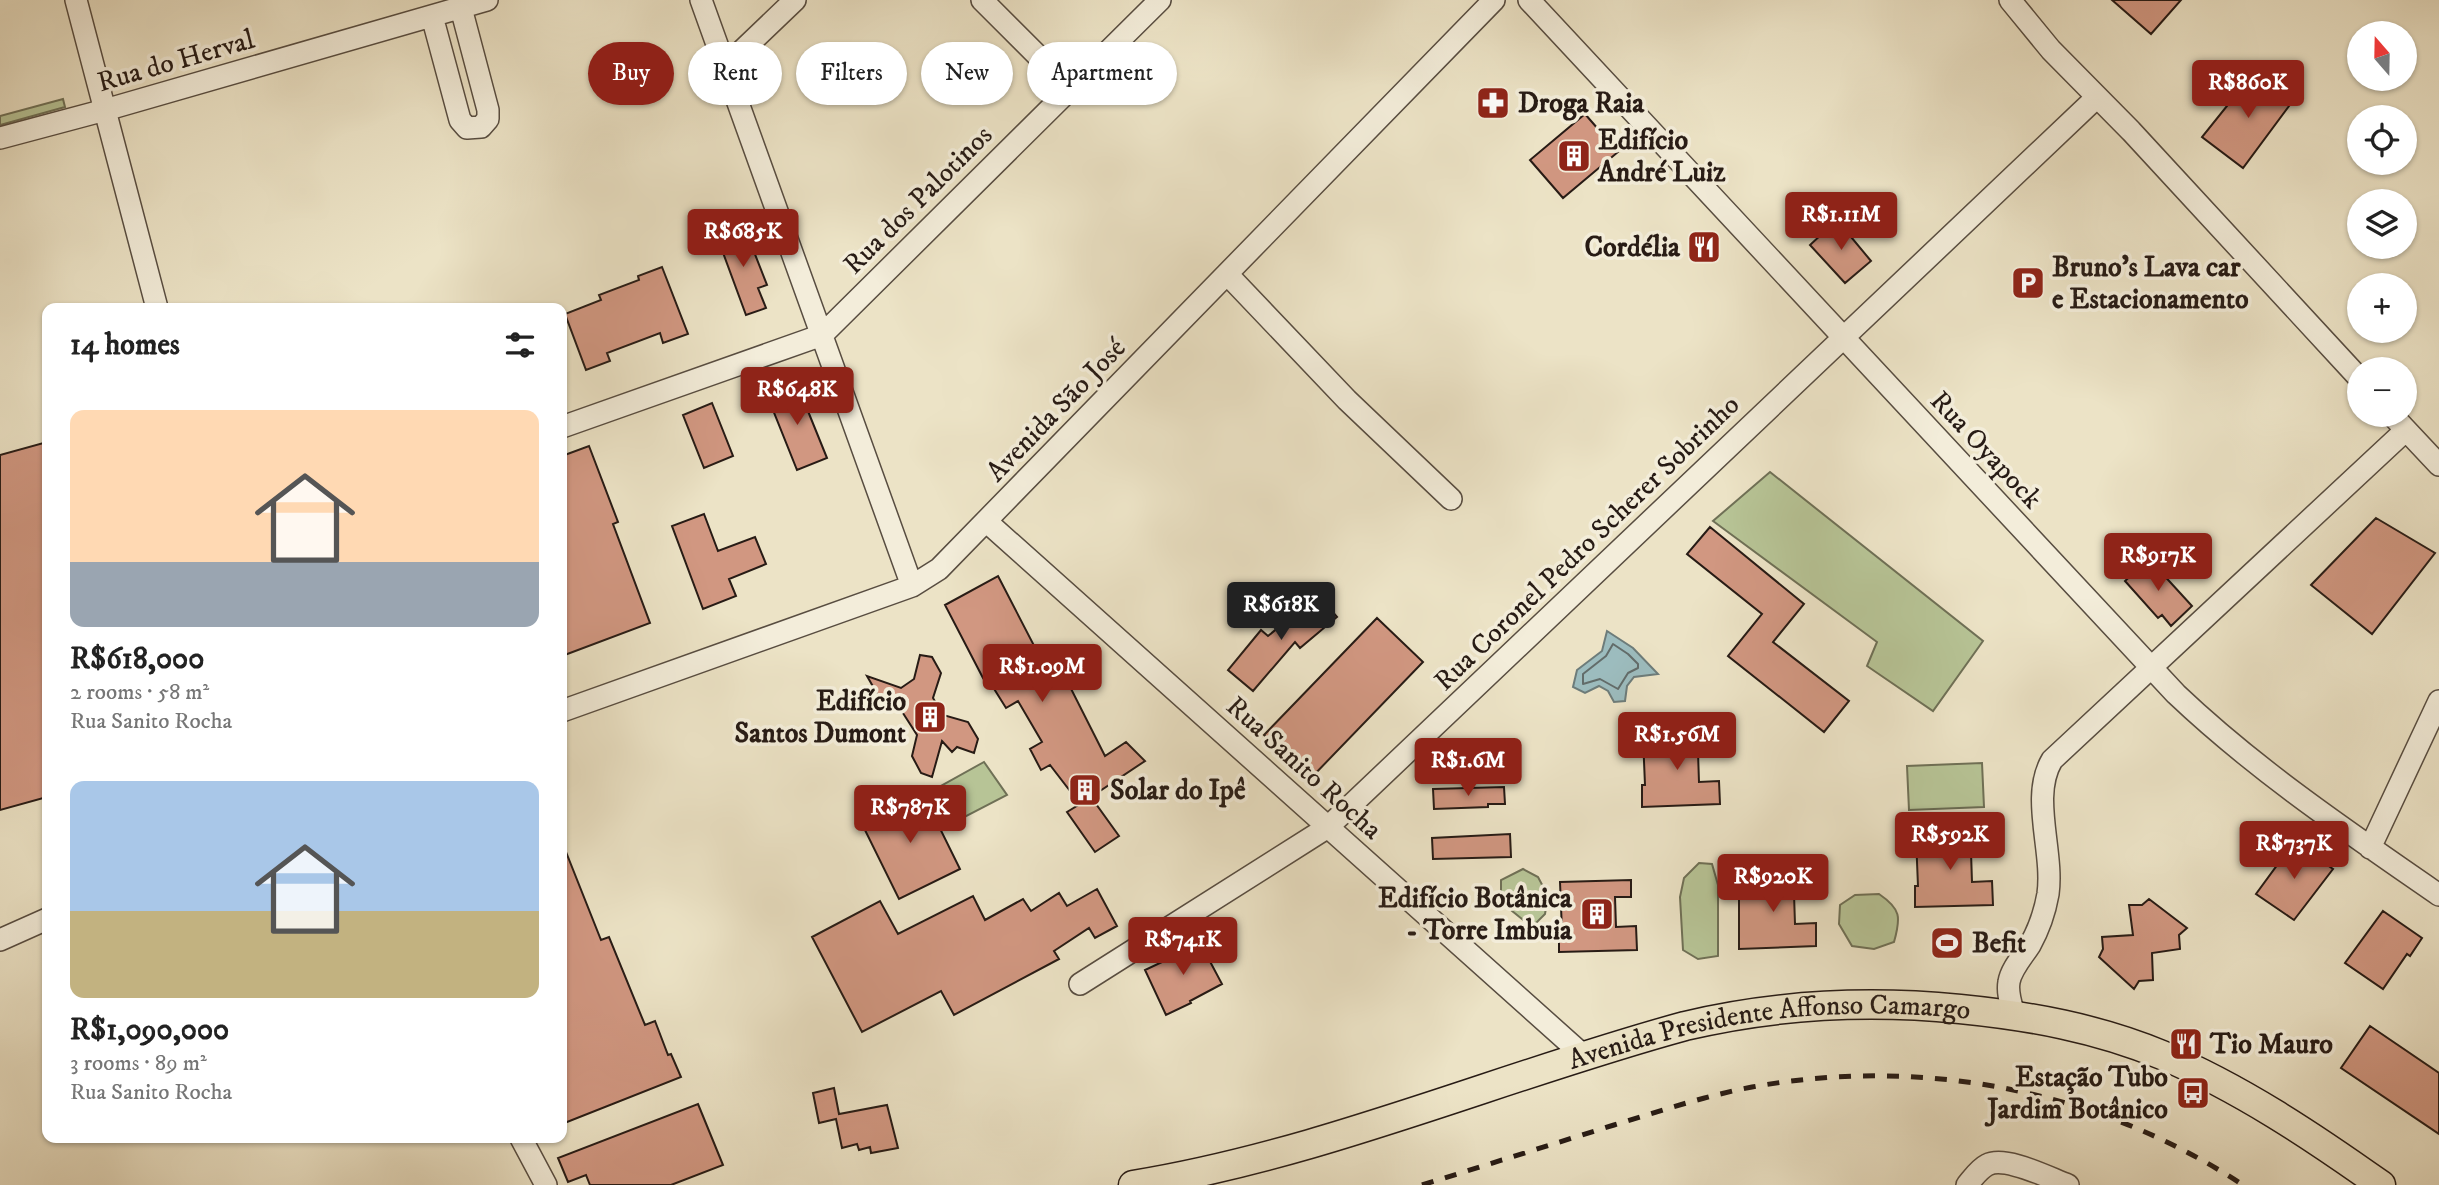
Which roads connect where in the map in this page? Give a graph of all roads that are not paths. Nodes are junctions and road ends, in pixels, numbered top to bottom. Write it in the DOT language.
graph roads {
  1 [pos="76,0"];
  2 [pos="487,0"];
  3 [pos="701,0"];
  4 [pos="795,0"];
  5 [pos="982,0"];
  6 [pos="1160,0"];
  7 [pos="1494,0"];
  8 [pos="1529,0"];
  9 [pos="2010,0"];
  10 [pos="444,9"];
  11 [pos="716,42"];
  12 [pos="750,42"];
  13 [pos="1118,42"];
  14 [pos="1027,45"];
  15 [pos="2096,97"];
  16 [pos="739,105"];
  17 [pos="1055,105"];
  18 [pos="105,110"];
  19 [pos="0,138"];
  20 [pos="1228,275"];
  21 [pos="156,303"];
  22 [pos="821,335"];
  23 [pos="1843,338"];
  24 [pos="2347,366"];
  25 [pos="567,425"];
  26 [pos="2394,427"];
  27 [pos="2404,427"];
  28 [pos="2439,465"];
  29 [pos="1451,499"];
  30 [pos="987,522"];
  31 [pos="912,586"];
  32 [pos="2150,668"];
  33 [pos="2439,701"];
  34 [pos="567,709"];
  35 [pos="1328,827"];
  36 [pos="2370,848"];
  37 [pos="2439,895"];
  38 [pos="42,921"];
  39 [pos="0,940"];
  40 [pos="1080,984"];
  41 [pos="2014,1014"];
  42 [pos="1584,1056"];
  43 [pos="524,1143"];
  44 [pos="546,1185"];
  45 [pos="1133,1185"];
  46 [pos="1967,1185"];
  47 [pos="2068,1185"];
  48 [pos="2381,1185"];
  1 -- 18 [label="street"];
  2 -- 10 [label="street, Rua do Herval"];
  3 -- 11 [label="street"];
  4 -- 12 [label="street"];
  5 -- 14 [label="street"];
  6 -- 13 [label="street, Rua dos Palotinos"];
  7 -- 20 [label="street, Avenida São José"];
  8 -- 23 [label="street, Rua Oyapock"];
  9 -- 15 [label="street"];
  10 -- 18 [label="street, Rua do Herval"];
  15 -- 23 [label="street, Rua Coronel Pedro Scherer Sobrinho"];
  15 -- 24 [label="street"];
  16 -- 22 [label="street"];
  17 -- 22 [label="street, Rua dos Palotinos"];
  18 -- 19 [label="street, Rua do Herval"];
  18 -- 21 [label="street"];
  20 -- 29 [label="street"];
  20 -- 30 [label="street, Avenida São José"];
  22 -- 25 [label="street, Rua dos Palotinos"];
  22 -- 31 [label="street"];
  23 -- 32 [label="street, Rua Oyapock"];
  23 -- 35 [label="street, Rua Coronel Pedro Scherer Sobrinho"];
  26 -- 32 [label="street"];
  27 -- 28 [label="street"];
  30 -- 31 [label="street, Avenida São José"];
  30 -- 35 [label="street, Rua Sanito Rocha"];
  31 -- 34 [label="street, Avenida São José"];
  32 -- 36 [label="street, Rua Oyapock"];
  32 -- 41 [label="street"];
  33 -- 36 [label="street"];
  35 -- 40 [label="street, Rua Coronel Pedro Scherer Sobrinho"];
  35 -- 42 [label="street, Rua Sanito Rocha"];
  36 -- 37 [label="street, Rua Oyapock"];
  38 -- 39 [label="street"];
  41 -- 42 [label="main road, Avenida Presidente Affonso Camargo"];
  41 -- 48 [label="main road, Avenida Presidente Affonso Camargo"];
  42 -- 45 [label="main road, Avenida Presidente Affonso Camargo"];
  43 -- 44 [label="street"];
  46 -- 47 [label="street"];
}
